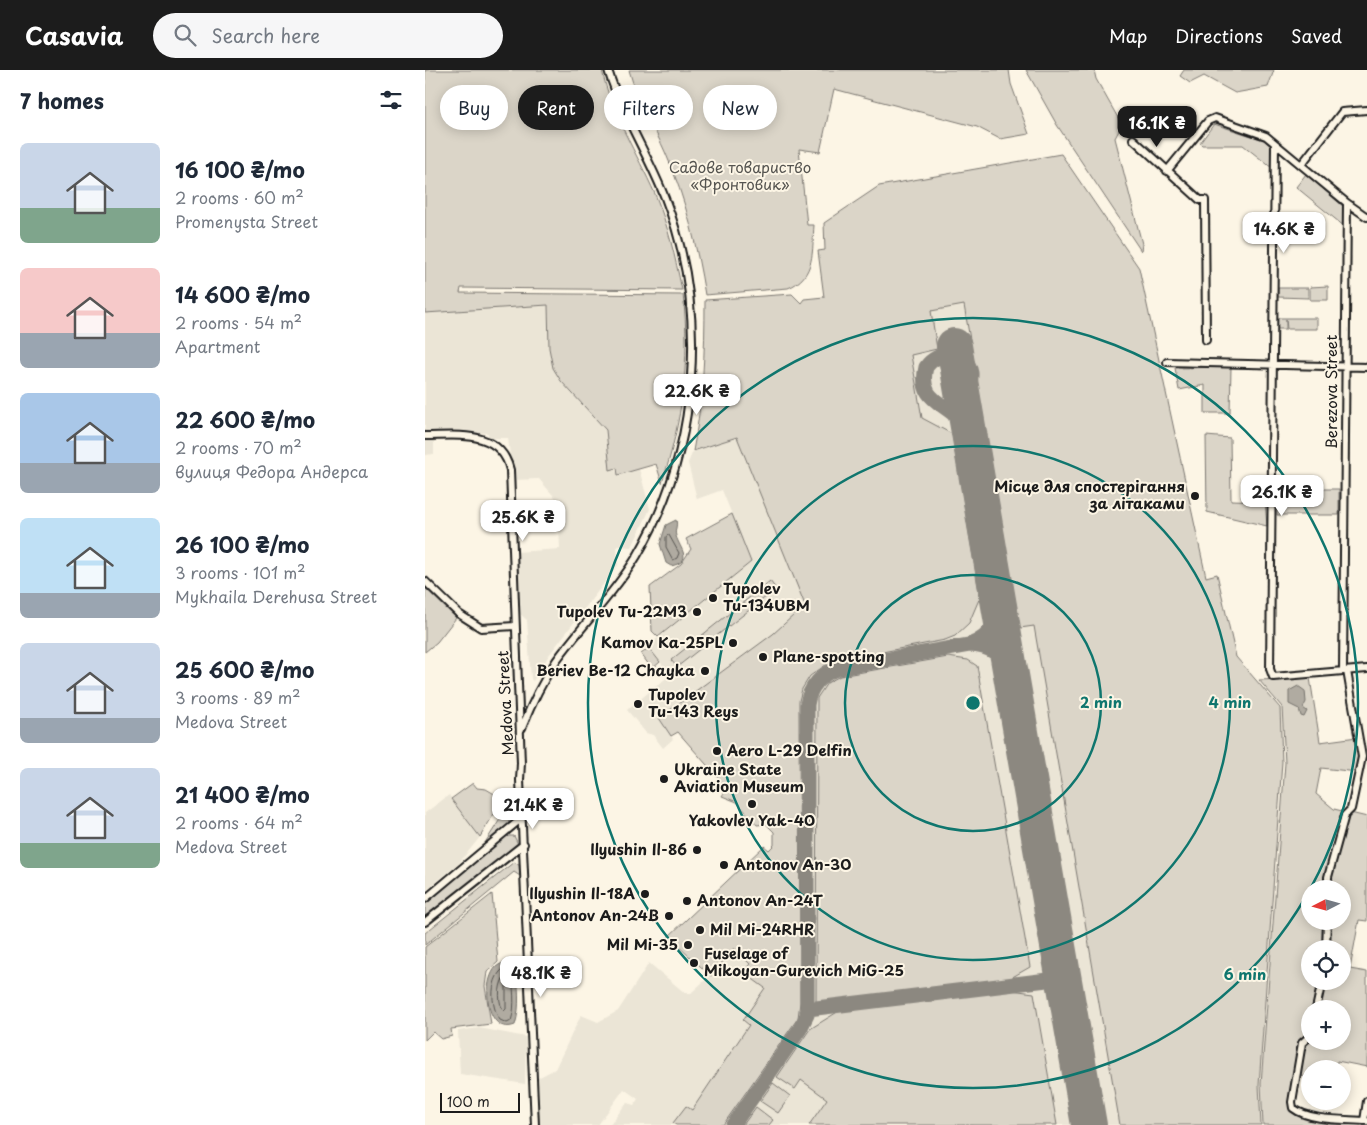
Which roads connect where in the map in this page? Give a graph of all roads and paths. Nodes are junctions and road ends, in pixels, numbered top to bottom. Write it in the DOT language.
graph roads {
  1 [pos="608,70"];
  2 [pos="1367,110"];
  3 [pos="1133,140"];
  4 [pos="1275,144"];
  5 [pos="1301,165"];
  6 [pos="1167,172"];
  7 [pos="1347,203"];
  8 [pos="1367,217"];
  9 [pos="1206,340"];
  10 [pos="1167,362"];
  11 [pos="1273,365"];
  12 [pos="1344,366"];
  13 [pos="1367,367"];
  14 [pos="425,436"];
  15 [pos="425,581"];
  16 [pos="515,626"];
  17 [pos="1367,669"];
  18 [pos="1345,671"];
  19 [pos="520,732"];
  20 [pos="522,818"];
  21 [pos="524,844"];
  22 [pos="1328,880"];
  23 [pos="425,899"];
  24 [pos="425,922"];
  25 [pos="1301,1049"];
  26 [pos="1367,1101"];
  27 [pos="1366,1121"];
  28 [pos="535,1125"];
  1 -- 19 [label="street"];
  2 -- 5 [label="street"];
  3 -- 6 [label="street"];
  4 -- 5 [label="street"];
  4 -- 6 [label="street"];
  4 -- 11 [label="street"];
  5 -- 7 [label="street"];
  6 -- 9 [label="street"];
  7 -- 8 [label="street"];
  7 -- 12 [label="street, Berezova Street"];
  10 -- 11 [label="street"];
  11 -- 12 [label="street"];
  11 -- 18 [label="street"];
  12 -- 13 [label="street"];
  12 -- 18 [label="street, Berezova Street"];
  14 -- 16 [label="street, Medova Street"];
  15 -- 16 [label="street"];
  16 -- 19 [label="street, Medova Street"];
  17 -- 18 [label="street"];
  18 -- 22 [label="street, Berezova Street"];
  19 -- 20 [label="street, Medova Street"];
  20 -- 21 [label="street, Medova Street"];
  20 -- 23 [label="street"];
  21 -- 24 [label="street"];
  21 -- 28 [label="street, Medova Street"];
  25 -- 27 [label="street"];
  26 -- 27 [label="street"];
}
